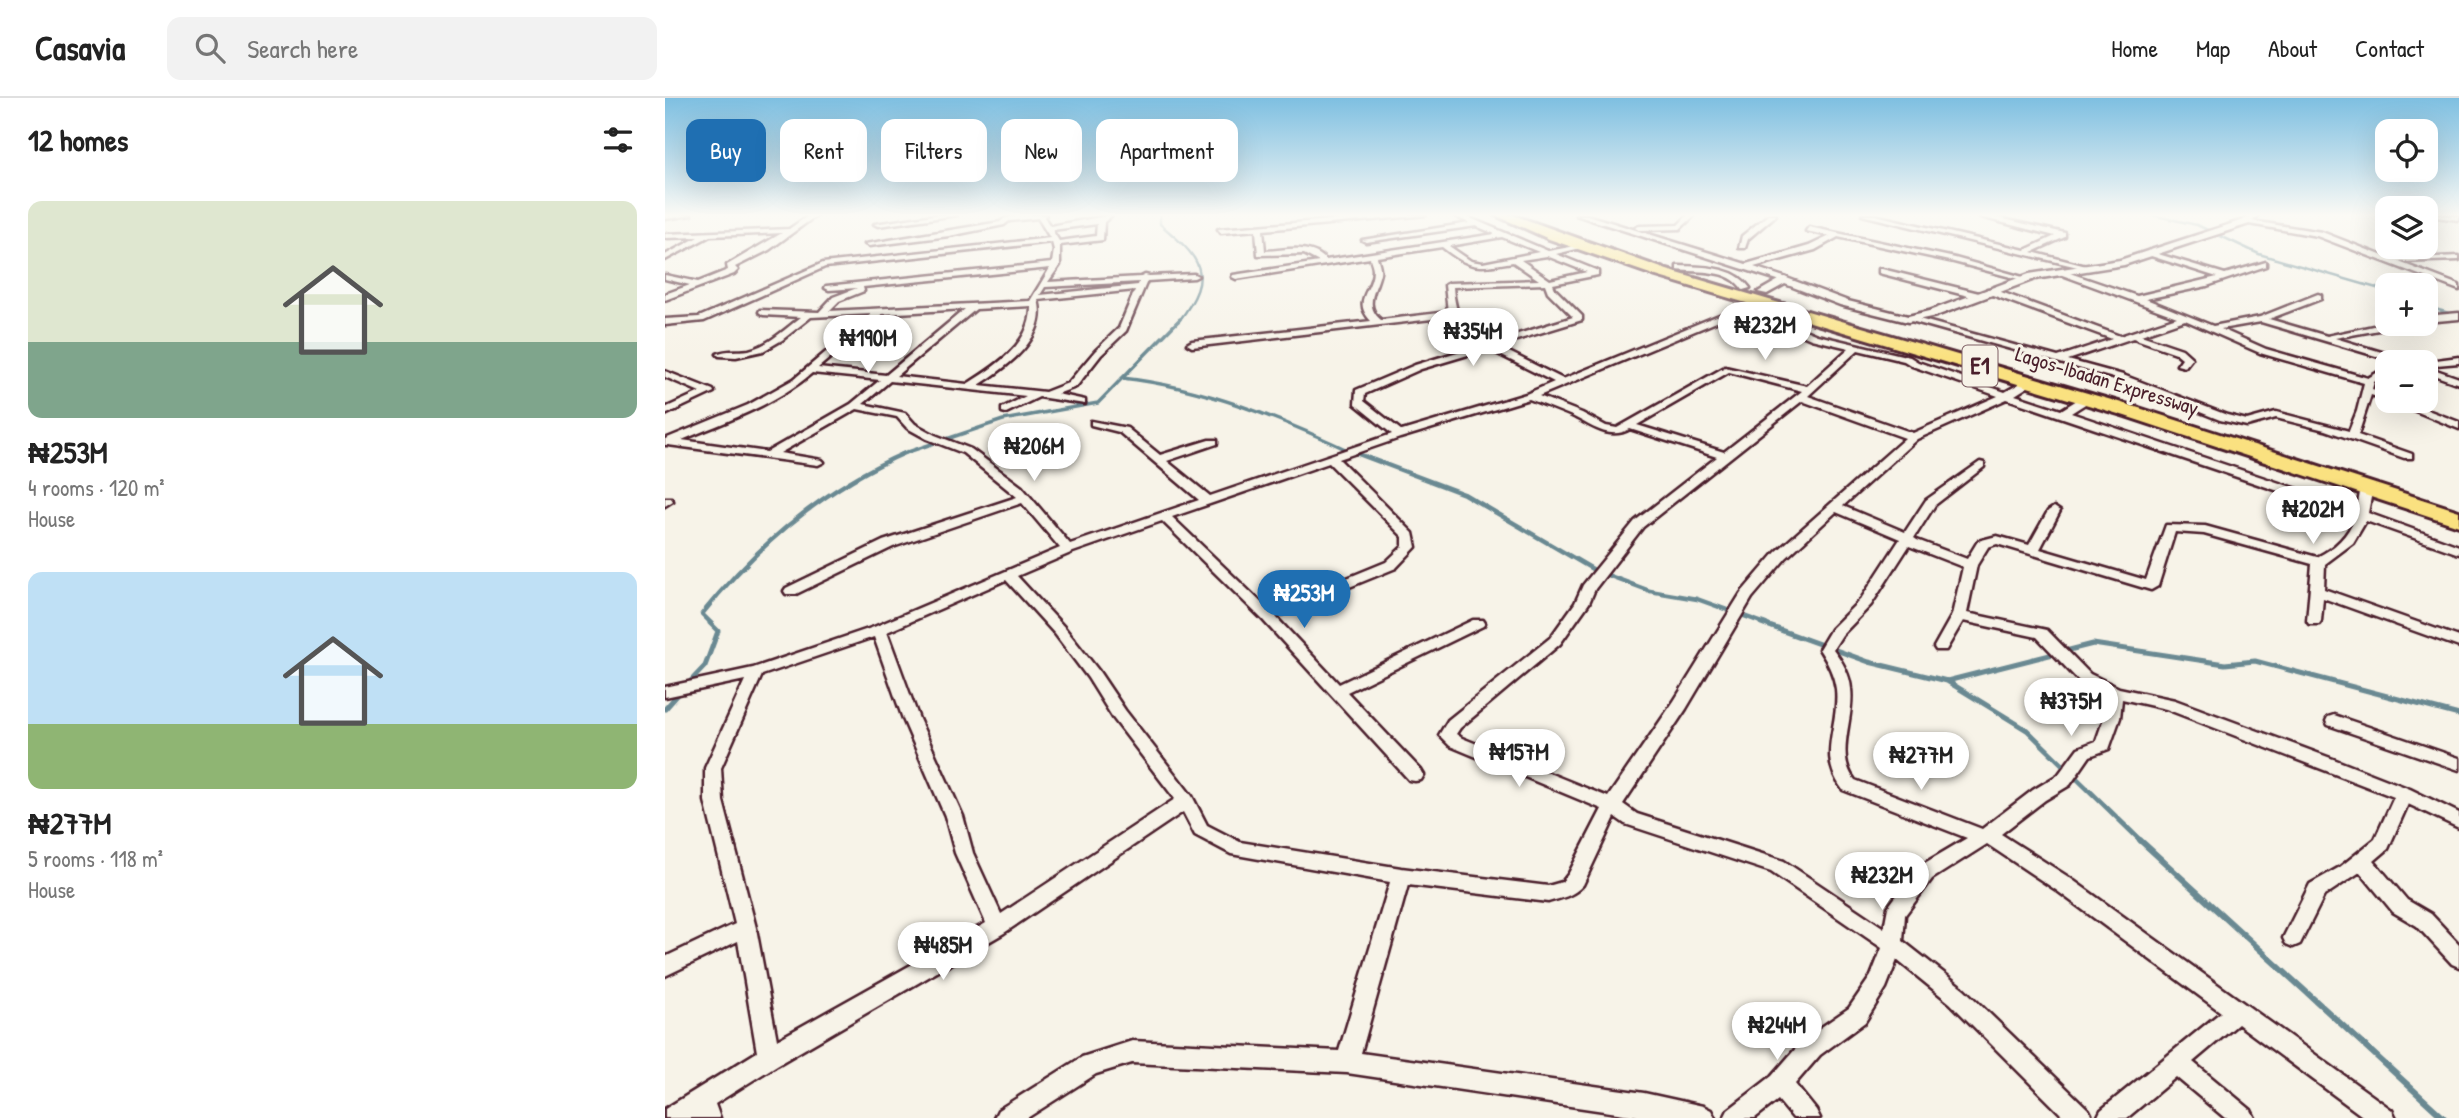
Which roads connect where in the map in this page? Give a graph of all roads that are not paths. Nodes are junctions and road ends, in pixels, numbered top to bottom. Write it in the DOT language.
graph roads {
  1 [pos="737,263"];
  2 [pos="844,263"];
  3 [pos="1320,263"];
  4 [pos="1375,263"];
  5 [pos="1468,263"];
  6 [pos="1499,263"];
  7 [pos="1519,263"];
  8 [pos="1569,263"];
  9 [pos="1639,263"];
  10 [pos="1665,263"];
  11 [pos="1735,263"];
  12 [pos="1758,263"];
  13 [pos="1956,263"];
  14 [pos="2070,263"];
  15 [pos="2112,263"];
  16 [pos="2181,263"];
  17 [pos="2389,263"];
  18 [pos="2263,264"];
  19 [pos="1056,265"];
  20 [pos="1746,266"];
  21 [pos="1680,268"];
  22 [pos="2090,268"];
  23 [pos="1882,271"];
  24 [pos="1075,272"];
  25 [pos="2059,272"];
  26 [pos="1723,273"];
  27 [pos="1052,275"];
  28 [pos="1194,276"];
  29 [pos="665,277"];
  30 [pos="1145,277"];
  31 [pos="1236,277"];
  32 [pos="2226,277"];
  33 [pos="2026,279"];
  34 [pos="1784,280"];
  35 [pos="1548,282"];
  36 [pos="698,284"];
  37 [pos="864,285"];
  38 [pos="1042,285"];
  39 [pos="1141,287"];
  40 [pos="829,288"];
  41 [pos="2459,288"];
  42 [pos="1756,294"];
  43 [pos="1985,294"];
  44 [pos="665,297"];
  45 [pos="2318,297"];
  46 [pos="2138,298"];
  47 [pos="1034,300"];
  48 [pos="974,306"];
  49 [pos="763,312"];
  50 [pos="879,312"];
  51 [pos="822,314"];
  52 [pos="1453,314"];
  53 [pos="809,315"];
  54 [pos="1727,316"];
  55 [pos="2459,316"];
  56 [pos="2185,317"];
  57 [pos="2438,318"];
  58 [pos="1908,319"];
  59 [pos="2262,319"];
  60 [pos="1378,322"];
  61 [pos="665,323"];
  62 [pos="2210,328"];
  63 [pos="2375,328"];
  64 [pos="2133,335"];
  65 [pos="2327,337"];
  66 [pos="2120,339"];
  67 [pos="1192,344"];
  68 [pos="1489,347"];
  69 [pos="1856,347"];
  70 [pos="2375,352"];
  71 [pos="722,354"];
  72 [pos="2059,360"];
  73 [pos="2459,360"];
  74 [pos="2438,362"];
  75 [pos="2182,365"];
  76 [pos="810,370"];
  77 [pos="665,374"];
  78 [pos="2438,374"];
  79 [pos="887,379"];
  80 [pos="2375,379"];
  81 [pos="1078,381"];
  82 [pos="2031,381"];
  83 [pos="2459,382"];
  84 [pos="1563,383"];
  85 [pos="2367,385"];
  86 [pos="970,386"];
  87 [pos="2375,390"];
  88 [pos="1805,393"];
  89 [pos="1039,395"];
  90 [pos="2002,395"];
  91 [pos="1530,396"];
  92 [pos="1069,399"];
  93 [pos="2086,399"];
  94 [pos="1081,402"];
  95 [pos="855,407"];
  96 [pos="1006,410"];
  97 [pos="665,412"];
  98 [pos="2426,413"];
  99 [pos="2061,415"];
  100 [pos="1095,423"];
  101 [pos="1630,426"];
  102 [pos="2459,426"];
  103 [pos="1401,435"];
  104 [pos="2352,436"];
  105 [pos="1913,437"];
  106 [pos="667,442"];
  107 [pos="1213,442"];
  108 [pos="769,455"];
  109 [pos="1725,456"];
  110 [pos="2409,456"];
  111 [pos="1332,459"];
  112 [pos="1158,460"];
  113 [pos="818,462"];
  114 [pos="1980,465"];
  115 [pos="2367,487"];
  116 [pos="1025,498"];
  117 [pos="1207,500"];
  118 [pos="2459,500"];
  119 [pos="1835,507"];
  120 [pos="2054,511"];
  121 [pos="2363,514"];
  122 [pos="1164,516"];
  123 [pos="2459,519"];
  124 [pos="1906,537"];
  125 [pos="1068,549"];
  126 [pos="2033,550"];
  127 [pos="2459,550"];
  128 [pos="2319,562"];
  129 [pos="1970,565"];
  130 [pos="1008,574"];
  131 [pos="791,591"];
  132 [pos="2319,593"];
  133 [pos="1959,615"];
  134 [pos="1267,616"];
  135 [pos="2314,621"];
  136 [pos="1478,623"];
  137 [pos="879,630"];
  138 [pos="2459,642"];
  139 [pos="1941,648"];
  140 [pos="756,672"];
  141 [pos="670,691"];
  142 [pos="1337,691"];
  143 [pos="2115,692"];
  144 [pos="2334,721"];
  145 [pos="2459,764"];
  146 [pos="1415,775"];
  147 [pos="2404,793"];
  148 [pos="1186,801"];
  149 [pos="1612,807"];
  150 [pos="2459,821"];
  151 [pos="1985,836"];
  152 [pos="2362,862"];
  153 [pos="1401,876"];
  154 [pos="746,928"];
  155 [pos="997,928"];
  156 [pos="2293,938"];
  157 [pos="1893,945"];
  158 [pos="2459,958"];
  159 [pos="665,967"];
  160 [pos="2237,1012"];
  161 [pos="769,1057"];
  162 [pos="1347,1062"];
  163 [pos="2177,1063"];
  164 [pos="1780,1084"];
  165 [pos="705,1109"];
  166 [pos="672,1118"];
  167 [pos="1006,1118"];
  168 [pos="1703,1118"];
  169 [pos="1737,1118"];
  170 [pos="1808,1118"];
  171 [pos="2081,1118"];
  172 [pos="2109,1118"];
  173 [pos="2243,1118"];
  174 [pos="2384,1118"];
  1 -- 36 [label="street"];
  2 -- 61 [label="street"];
  3 -- 31 [label="street"];
  4 -- 60 [label="street"];
  5 -- 6 [label="street"];
  7 -- 35 [label="street"];
  8 -- 35 [label="street"];
  9 -- 42 [label="highway, Lagos-Ibadan Expressway / E1"];
  10 -- 21 [label="highway, Lagos-Ibadan Expressway / E1"];
  11 -- 20 [label="street"];
  12 -- 20 [label="street"];
  13 -- 33 [label="street"];
  14 -- 22 [label="street"];
  15 -- 22 [label="street"];
  16 -- 32 [label="street"];
  17 -- 41 [label="street"];
  18 -- 32 [label="street"];
  19 -- 27 [label="street"];
  19 -- 37 [label="street"];
  20 -- 26 [label="street"];
  20 -- 34 [label="street"];
  21 -- 26 [label="street"];
  21 -- 42 [label="highway, Lagos-Ibadan Expressway / E1"];
  22 -- 25 [label="street"];
  23 -- 43 [label="street"];
  24 -- 27 [label="street"];
  25 -- 33 [label="street"];
  25 -- 46 [label="street"];
  26 -- 42 [label="street"];
  27 -- 38 [label="street"];
  28 -- 30 [label="street"];
  29 -- 36 [label="street"];
  30 -- 38 [label="street"];
  30 -- 39 [label="street"];
  32 -- 46 [label="street"];
  33 -- 43 [label="street"];
  34 -- 42 [label="street"];
  34 -- 58 [label="street"];
  35 -- 52 [label="street"];
  35 -- 68 [label="street"];
  36 -- 44 [label="street"];
  37 -- 40 [label="street"];
  37 -- 51 [label="street"];
  38 -- 47 [label="street"];
  39 -- 47 [label="street"];
  39 -- 81 [label="street"];
  42 -- 54 [label="street"];
  42 -- 82 [label="highway, Lagos-Ibadan Expressway / E1"];
  42 -- 118 [label="highway, Lagos-Ibadan Expressway / E1"];
  43 -- 58 [label="street"];
  43 -- 66 [label="street"];
  45 -- 59 [label="street"];
  46 -- 56 [label="street"];
  47 -- 48 [label="street"];
  47 -- 86 [label="street"];
  48 -- 50 [label="street"];
  48 -- 79 [label="street"];
  49 -- 53 [label="street"];
  50 -- 51 [label="street"];
  50 -- 76 [label="street"];
  51 -- 53 [label="street"];
  52 -- 60 [label="street"];
  52 -- 68 [label="street"];
  53 -- 71 [label="street"];
  54 -- 69 [label="street"];
  54 -- 84 [label="street"];
  55 -- 57 [label="street"];
  56 -- 62 [label="street"];
  56 -- 64 [label="street"];
  58 -- 72 [label="street"];
  59 -- 62 [label="street"];
  59 -- 65 [label="street"];
  60 -- 67 [label="street"];
  62 -- 85 [label="street"];
  63 -- 65 [label="street"];
  64 -- 66 [label="street"];
  64 -- 75 [label="street"];
  65 -- 70 [label="street"];
  66 -- 72 [label="street"];
  68 -- 84 [label="street"];
  68 -- 103 [label="street"];
  69 -- 88 [label="street"];
  69 -- 90 [label="street"];
  72 -- 104 [label="street"];
  73 -- 74 [label="street"];
  76 -- 79 [label="street"];
  76 -- 106 [label="street"];
  77 -- 97 [label="street"];
  78 -- 83 [label="street"];
  79 -- 86 [label="street"];
  79 -- 95 [label="street"];
  80 -- 85 [label="street"];
  81 -- 89 [label="street"];
  81 -- 92 [label="street"];
  82 -- 90 [label="street"];
  82 -- 93 [label="highway, Lagos-Ibadan Expressway / E1"];
  84 -- 91 [label="street"];
  85 -- 87 [label="street"];
  85 -- 104 [label="street"];
  86 -- 89 [label="street"];
  88 -- 101 [label="street"];
  88 -- 105 [label="street"];
  88 -- 109 [label="street"];
  89 -- 92 [label="street"];
  89 -- 96 [label="street"];
  90 -- 99 [label="street"];
  90 -- 105 [label="street"];
  91 -- 101 [label="street"];
  91 -- 103 [label="street"];
  92 -- 94 [label="street"];
  93 -- 99 [label="street"];
  93 -- 115 [label="highway, Lagos-Ibadan Expressway / E1"];
  95 -- 108 [label="street"];
  95 -- 116 [label="street"];
  98 -- 102 [label="street"];
  99 -- 121 [label="street"];
  100 -- 112 [label="street"];
  101 -- 109 [label="street"];
  103 -- 111 [label="street"];
  104 -- 110 [label="street"];
  105 -- 119 [label="street"];
  106 -- 108 [label="street"];
  107 -- 112 [label="street"];
  108 -- 113 [label="street"];
  109 -- 149 [label="street"];
  111 -- 117 [label="street"];
  111 -- 134 [label="street"];
  112 -- 117 [label="street"];
  114 -- 124 [label="street"];
  115 -- 121 [label="street"];
  115 -- 123 [label="highway, Lagos-Ibadan Expressway / E1"];
  116 -- 125 [label="street"];
  116 -- 131 [label="street"];
  117 -- 122 [label="street"];
  119 -- 124 [label="street"];
  119 -- 149 [label="street"];
  120 -- 126 [label="street"];
  121 -- 127 [label="street"];
  121 -- 128 [label="street"];
  122 -- 125 [label="street"];
  122 -- 134 [label="street"];
  124 -- 129 [label="street"];
  124 -- 151 [label="street"];
  125 -- 130 [label="street"];
  126 -- 128 [label="street"];
  126 -- 129 [label="street"];
  128 -- 132 [label="street"];
  129 -- 133 [label="street"];
  130 -- 137 [label="street"];
  130 -- 148 [label="street"];
  132 -- 135 [label="street"];
  132 -- 138 [label="street"];
  133 -- 139 [label="street"];
  133 -- 143 [label="street"];
  134 -- 142 [label="street"];
  136 -- 142 [label="street"];
  137 -- 140 [label="street"];
  137 -- 155 [label="street"];
  140 -- 141 [label="street"];
  140 -- 154 [label="street"];
  142 -- 146 [label="street"];
  143 -- 147 [label="street"];
  143 -- 151 [label="street"];
  144 -- 145 [label="street"];
  147 -- 150 [label="street"];
  147 -- 152 [label="street"];
  148 -- 153 [label="street"];
  148 -- 155 [label="street"];
  149 -- 153 [label="street"];
  149 -- 157 [label="street"];
  151 -- 157 [label="street"];
  151 -- 160 [label="street"];
  152 -- 156 [label="street"];
  152 -- 158 [label="street"];
  153 -- 162 [label="street"];
  154 -- 159 [label="street"];
  154 -- 161 [label="street"];
  155 -- 161 [label="street"];
  157 -- 164 [label="street"];
  157 -- 171 [label="street"];
  160 -- 163 [label="street"];
  160 -- 174 [label="street"];
  161 -- 165 [label="street"];
  162 -- 167 [label="street"];
  162 -- 168 [label="street"];
  163 -- 172 [label="street"];
  163 -- 173 [label="street"];
  164 -- 169 [label="street"];
  164 -- 170 [label="street"];
  165 -- 166 [label="street"];
}
